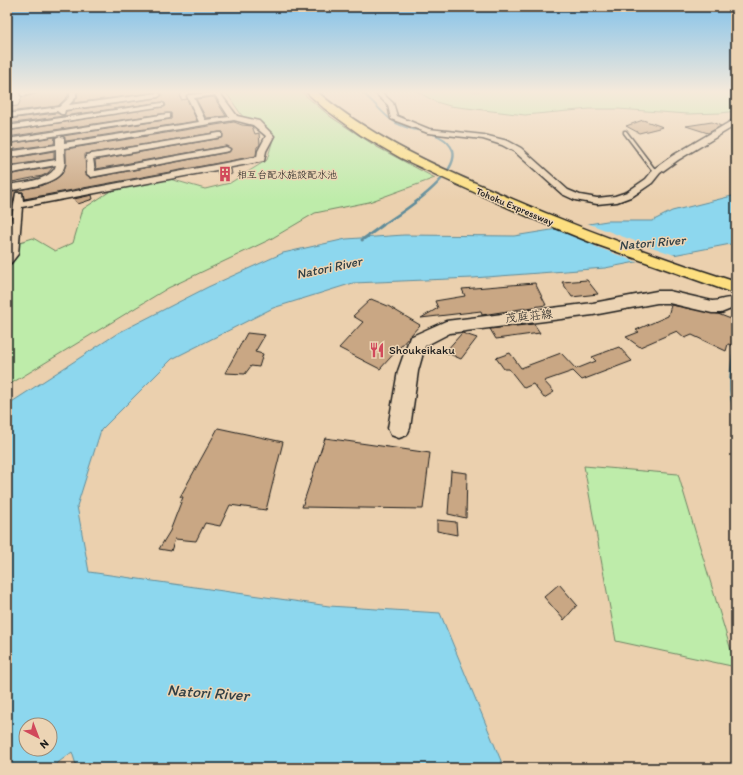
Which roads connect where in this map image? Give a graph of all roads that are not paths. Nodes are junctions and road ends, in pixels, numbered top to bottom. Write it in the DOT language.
graph roads {
  1 [pos="61,127"];
  2 [pos="97,127"];
  3 [pos="176,127"];
  4 [pos="212,127"];
  5 [pos="260,127"];
  6 [pos="358,127"];
  7 [pos="372,127"];
  8 [pos="416,127"];
  9 [pos="727,127"];
  10 [pos="171,128"];
  11 [pos="625,132"];
  12 [pos="61,133"];
  13 [pos="219,135"];
  14 [pos="7,141"];
  15 [pos="88,142"];
  16 [pos="60,146"];
  17 [pos="226,149"];
  18 [pos="7,155"];
  19 [pos="89,157"];
  20 [pos="59,162"];
  21 [pos="234,164"];
  22 [pos="439,168"];
  23 [pos="7,171"];
  24 [pos="656,173"];
  25 [pos="91,174"];
  26 [pos="20,186"];
  27 [pos="7,188"];
  28 [pos="92,192"];
  29 [pos="18,205"];
  30 [pos="11,229"];
  31 [pos="7,261"];
  32 [pos="691,271"];
  33 [pos="736,279"];
  34 [pos="734,294"];
  35 [pos="399,428"];
  1 -- 12 [label="street"];
  2 -- 12 [label="street"];
  3 -- 10 [label="street"];
  4 -- 13 [label="street"];
  5 -- 21 [label="street"];
  6 -- 22 [label="highway, Tohoku Expressway"];
  7 -- 22 [label="highway, Tohoku Expressway"];
  8 -- 24 [label="street"];
  9 -- 24 [label="street"];
  10 -- 15 [label="street"];
  11 -- 24 [label="lane"];
  12 -- 14 [label="street"];
  12 -- 16 [label="street"];
  13 -- 17 [label="street"];
  13 -- 19 [label="street"];
  15 -- 16 [label="street"];
  15 -- 19 [label="street"];
  16 -- 18 [label="street"];
  16 -- 20 [label="street"];
  17 -- 21 [label="street"];
  17 -- 25 [label="street"];
  19 -- 25 [label="street"];
  20 -- 23 [label="street"];
  20 -- 26 [label="street"];
  21 -- 28 [label="street"];
  22 -- 32 [label="highway, Tohoku Expressway"];
  22 -- 32 [label="highway, Tohoku Expressway"];
  25 -- 28 [label="street"];
  26 -- 27 [label="street"];
  26 -- 29 [label="street"];
  28 -- 29 [label="street"];
  29 -- 30 [label="street"];
  30 -- 31 [label="street"];
  32 -- 33 [label="highway, Tohoku Expressway"];
  32 -- 34 [label="highway"];
  34 -- 35 [label="street, 茂庭荘線"];
}
